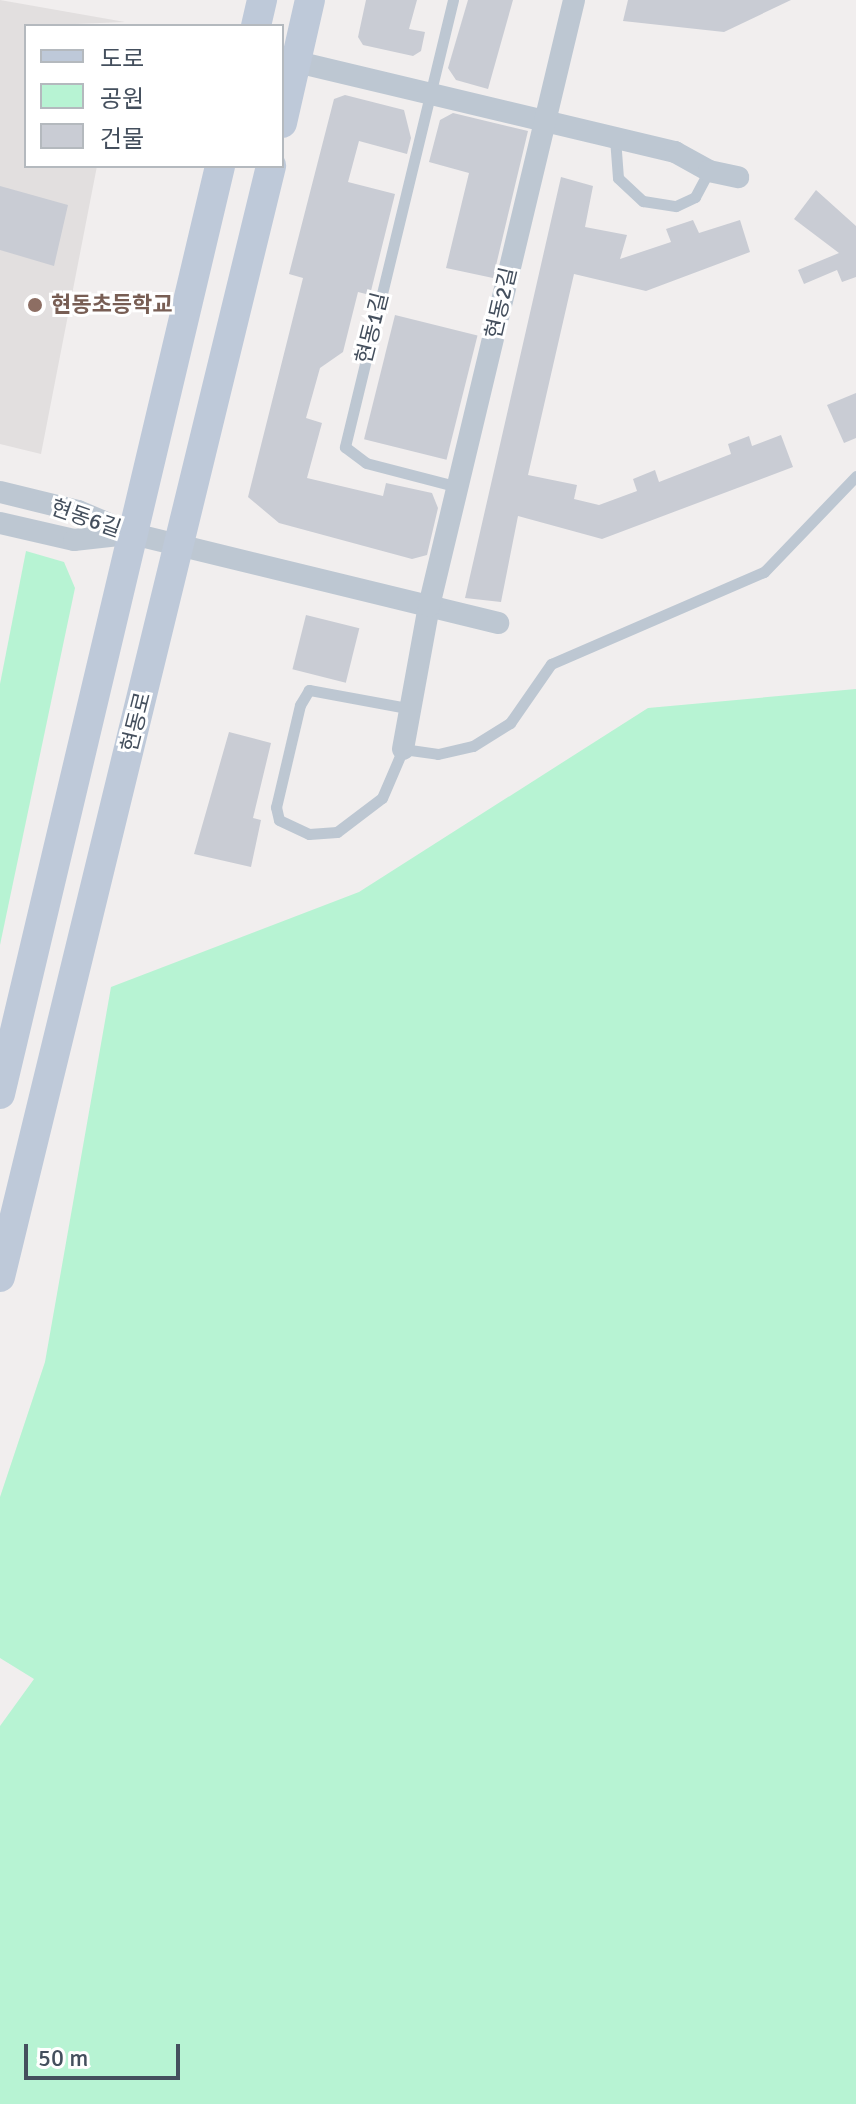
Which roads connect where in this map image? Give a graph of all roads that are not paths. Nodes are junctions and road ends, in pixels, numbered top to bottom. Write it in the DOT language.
graph roads {
  1 [pos="262,0"];
  2 [pos="310,0"];
  3 [pos="453,0"];
  4 [pos="574,0"];
  5 [pos="256,24"];
  6 [pos="297,62"];
  7 [pos="431,91"];
  8 [pos="284,115"];
  9 [pos="544,122"];
  10 [pos="615,138"];
  11 [pos="220,168"];
  12 [pos="271,168"];
  13 [pos="709,171"];
  14 [pos="738,177"];
  15 [pos="856,476"];
  16 [pos="458,487"];
  17 [pos="0,492"];
  18 [pos="0,523"];
  19 [pos="133,534"];
  20 [pos="180,543"];
  21 [pos="429,606"];
  22 [pos="498,623"];
  23 [pos="407,708"];
  24 [pos="403,749"];
  25 [pos="0,1094"];
  26 [pos="0,1277"];
  1 -- 5 [label="main road"];
  2 -- 6 [label="main road"];
  3 -- 7 [label="lane, 현동1길"];
  4 -- 9 [label="street, 현동2길"];
  6 -- 7 [label="street"];
  6 -- 8 [label="main road"];
  7 -- 9 [label="street"];
  7 -- 16 [label="lane, 현동1길"];
  9 -- 10 [label="street"];
  9 -- 16 [label="street, 현동2길"];
  10 -- 13 [label="street"];
  10 -- 13 [label="lane"];
  11 -- 19 [label="main road"];
  12 -- 20 [label="main road, 현동로"];
  13 -- 14 [label="street"];
  15 -- 24 [label="lane"];
  16 -- 21 [label="street, 현동2길"];
  17 -- 19 [label="street, 현동6길"];
  18 -- 19 [label="street, 현동6길"];
  19 -- 20 [label="street"];
  19 -- 25 [label="main road"];
  20 -- 21 [label="street"];
  20 -- 26 [label="main road, 현동로"];
  21 -- 22 [label="street"];
  21 -- 23 [label="street, 현동2길"];
  23 -- 24 [label="street, 현동2길"];
  23 -- 24 [label="lane, 현동2길"];
}
